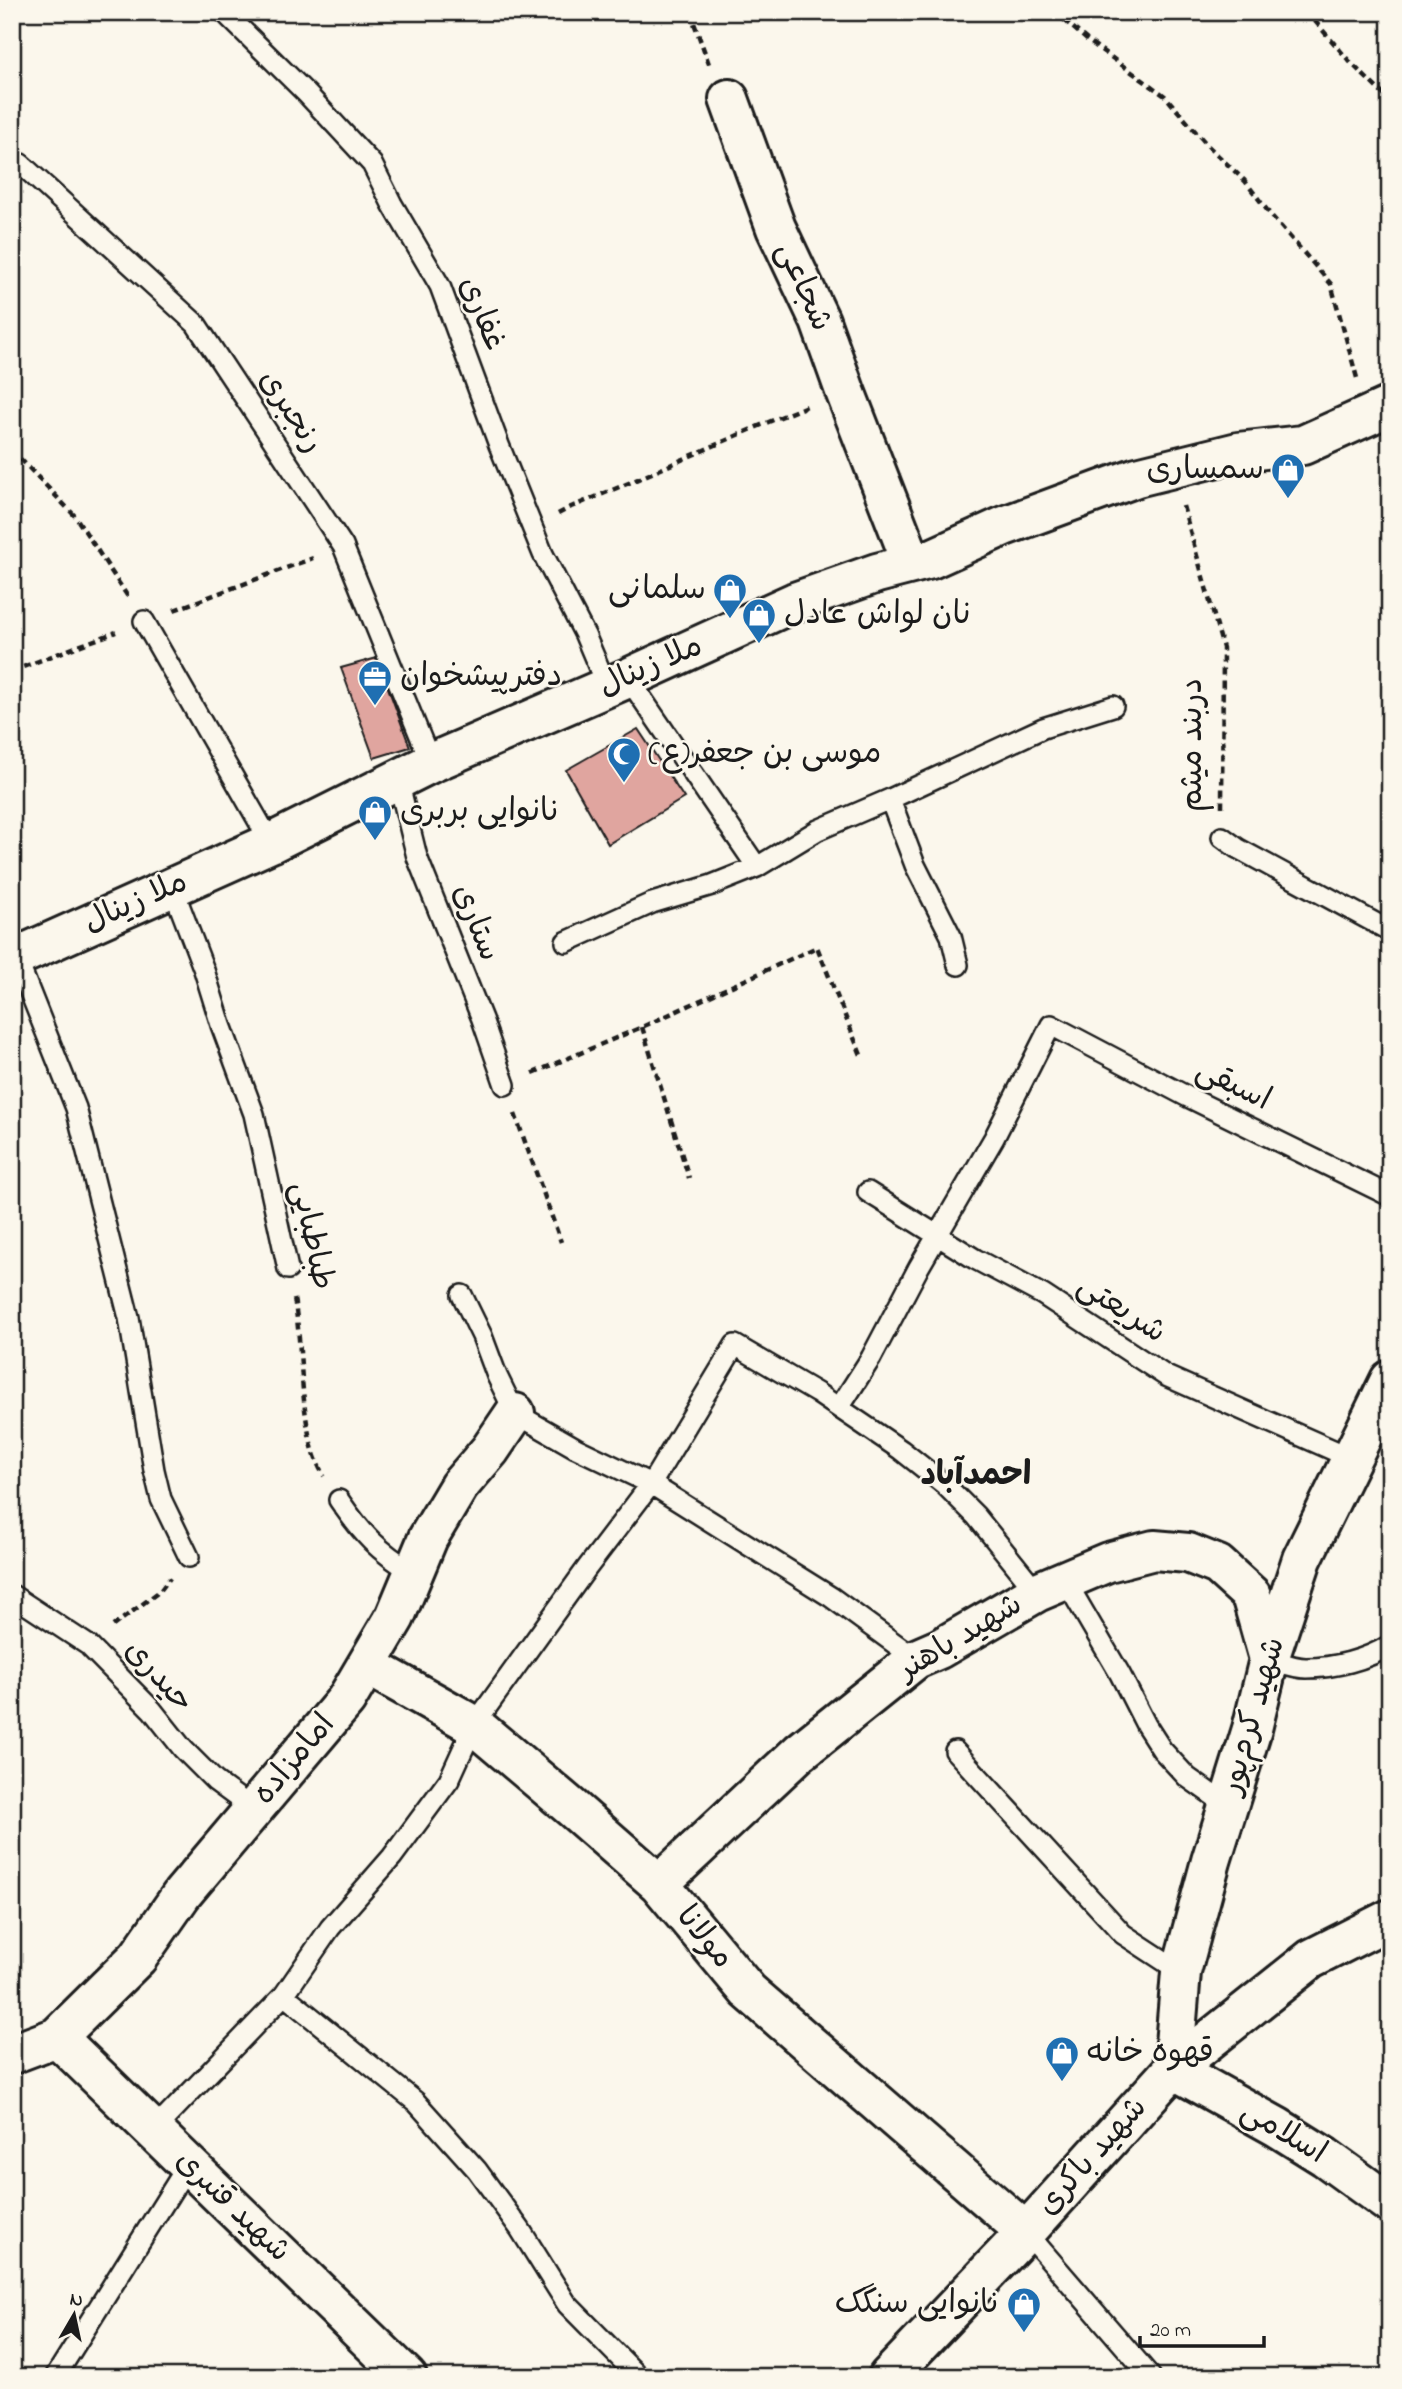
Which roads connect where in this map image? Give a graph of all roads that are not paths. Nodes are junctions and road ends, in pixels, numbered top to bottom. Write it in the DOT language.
graph roads {
  1 [pos="224,12"];
  2 [pos="729,99"];
  3 [pos="12,173"];
  4 [pos="1381,410"];
  5 [pos="912,564"];
  6 [pos="144,621"];
  7 [pos="618,682"];
  8 [pos="1113,706"];
  9 [pos="414,771"];
  10 [pos="890,799"];
  11 [pos="1222,836"];
  12 [pos="271,843"];
  13 [pos="757,867"];
  14 [pos="172,886"];
  15 [pos="1390,931"];
  16 [pos="566,942"];
  17 [pos="14,958"];
  18 [pos="958,965"];
  19 [pos="505,1085"];
  20 [pos="868,1192"];
  21 [pos="1390,1196"];
  22 [pos="939,1236"];
  23 [pos="288,1269"];
  24 [pos="462,1295"];
  25 [pos="1390,1380"];
  26 [pos="839,1408"];
  27 [pos="515,1413"];
  28 [pos="1352,1458"];
  29 [pos="651,1485"];
  30 [pos="339,1500"];
  31 [pos="189,1557"];
  32 [pos="414,1573"];
  33 [pos="1051,1586"];
  34 [pos="12,1595"];
  35 [pos="1390,1645"];
  36 [pos="916,1659"];
  37 [pos="1269,1659"];
  38 [pos="367,1665"];
  39 [pos="474,1726"];
  40 [pos="955,1751"];
  41 [pos="1228,1805"];
  42 [pos="253,1808"];
  43 [pos="659,1884"];
  44 [pos="1390,1919"];
  45 [pos="1181,1972"];
  46 [pos="284,1995"];
  47 [pos="57,2037"];
  48 [pos="12,2054"];
  49 [pos="1172,2069"];
  50 [pos="153,2131"];
  51 [pos="188,2165"];
  52 [pos="1390,2204"];
  53 [pos="1026,2231"];
  54 [pos="55,2377"];
  55 [pos="407,2377"];
  56 [pos="639,2377"];
  57 [pos="888,2377"];
  58 [pos="1152,2377"];
  1 -- 7 [label="lane, غفاری"];
  2 -- 5 [label="street, شجاعی"];
  3 -- 9 [label="lane, رنجبری"];
  4 -- 5 [label="street, ملا زینال"];
  5 -- 7 [label="street, ملا زینال"];
  6 -- 12 [label="lane"];
  7 -- 9 [label="street, ملا زینال"];
  7 -- 13 [label="lane, غفاری"];
  8 -- 10 [label="lane"];
  9 -- 12 [label="street, ملا زینال"];
  9 -- 19 [label="lane, ستاری"];
  10 -- 13 [label="lane"];
  10 -- 18 [label="lane"];
  11 -- 15 [label="lane, دربند میثم"];
  12 -- 14 [label="street, ملا زینال"];
  13 -- 16 [label="lane"];
  14 -- 17 [label="street, ملا زینال"];
  14 -- 23 [label="lane, طباطبایی"];
  17 -- 31 [label="lane"];
  20 -- 22 [label="lane, شریعتی"];
  21 -- 22 [label="lane, اسبقی"];
  22 -- 26 [label="lane"];
  22 -- 28 [label="lane, شریعتی"];
  24 -- 27 [label="lane"];
  25 -- 28 [label="street, شهید کرم‌پور"];
  26 -- 29 [label="lane"];
  26 -- 33 [label="lane"];
  27 -- 29 [label="lane"];
  27 -- 32 [label="street, امامزاده"];
  28 -- 37 [label="street, شهید کرم‌پور"];
  29 -- 36 [label="lane"];
  29 -- 39 [label="lane"];
  30 -- 32 [label="lane"];
  32 -- 38 [label="street, امامزاده"];
  33 -- 36 [label="street, شهید باهنر"];
  33 -- 37 [label="street, شهید باهنر"];
  33 -- 41 [label="lane"];
  34 -- 42 [label="lane, حیدری"];
  35 -- 37 [label="lane"];
  36 -- 43 [label="street, شهید باهنر"];
  37 -- 41 [label="street, شهید کرم‌پور"];
  38 -- 39 [label="street, مولانا"];
  38 -- 42 [label="street, امامزاده"];
  39 -- 43 [label="street, مولانا"];
  39 -- 46 [label="lane"];
  40 -- 45 [label="lane"];
  41 -- 45 [label="street, شهید کرم‌پور"];
  42 -- 47 [label="street, امامزاده"];
  43 -- 53 [label="street, مولانا"];
  44 -- 49 [label="street, شهید باکری"];
  45 -- 49 [label="street, شهید کرم‌پور"];
  46 -- 50 [label="lane"];
  46 -- 56 [label="lane"];
  47 -- 48 [label="street, امامزاده"];
  47 -- 50 [label="street, شهید قنبری"];
  49 -- 52 [label="street, اسلامی"];
  49 -- 53 [label="street, شهید باکری"];
  50 -- 51 [label="street, شهید قنبری"];
  51 -- 54 [label="lane"];
  51 -- 55 [label="street, شهید قنبری"];
  53 -- 57 [label="street, شهید باکری"];
  53 -- 58 [label="lane"];
}
